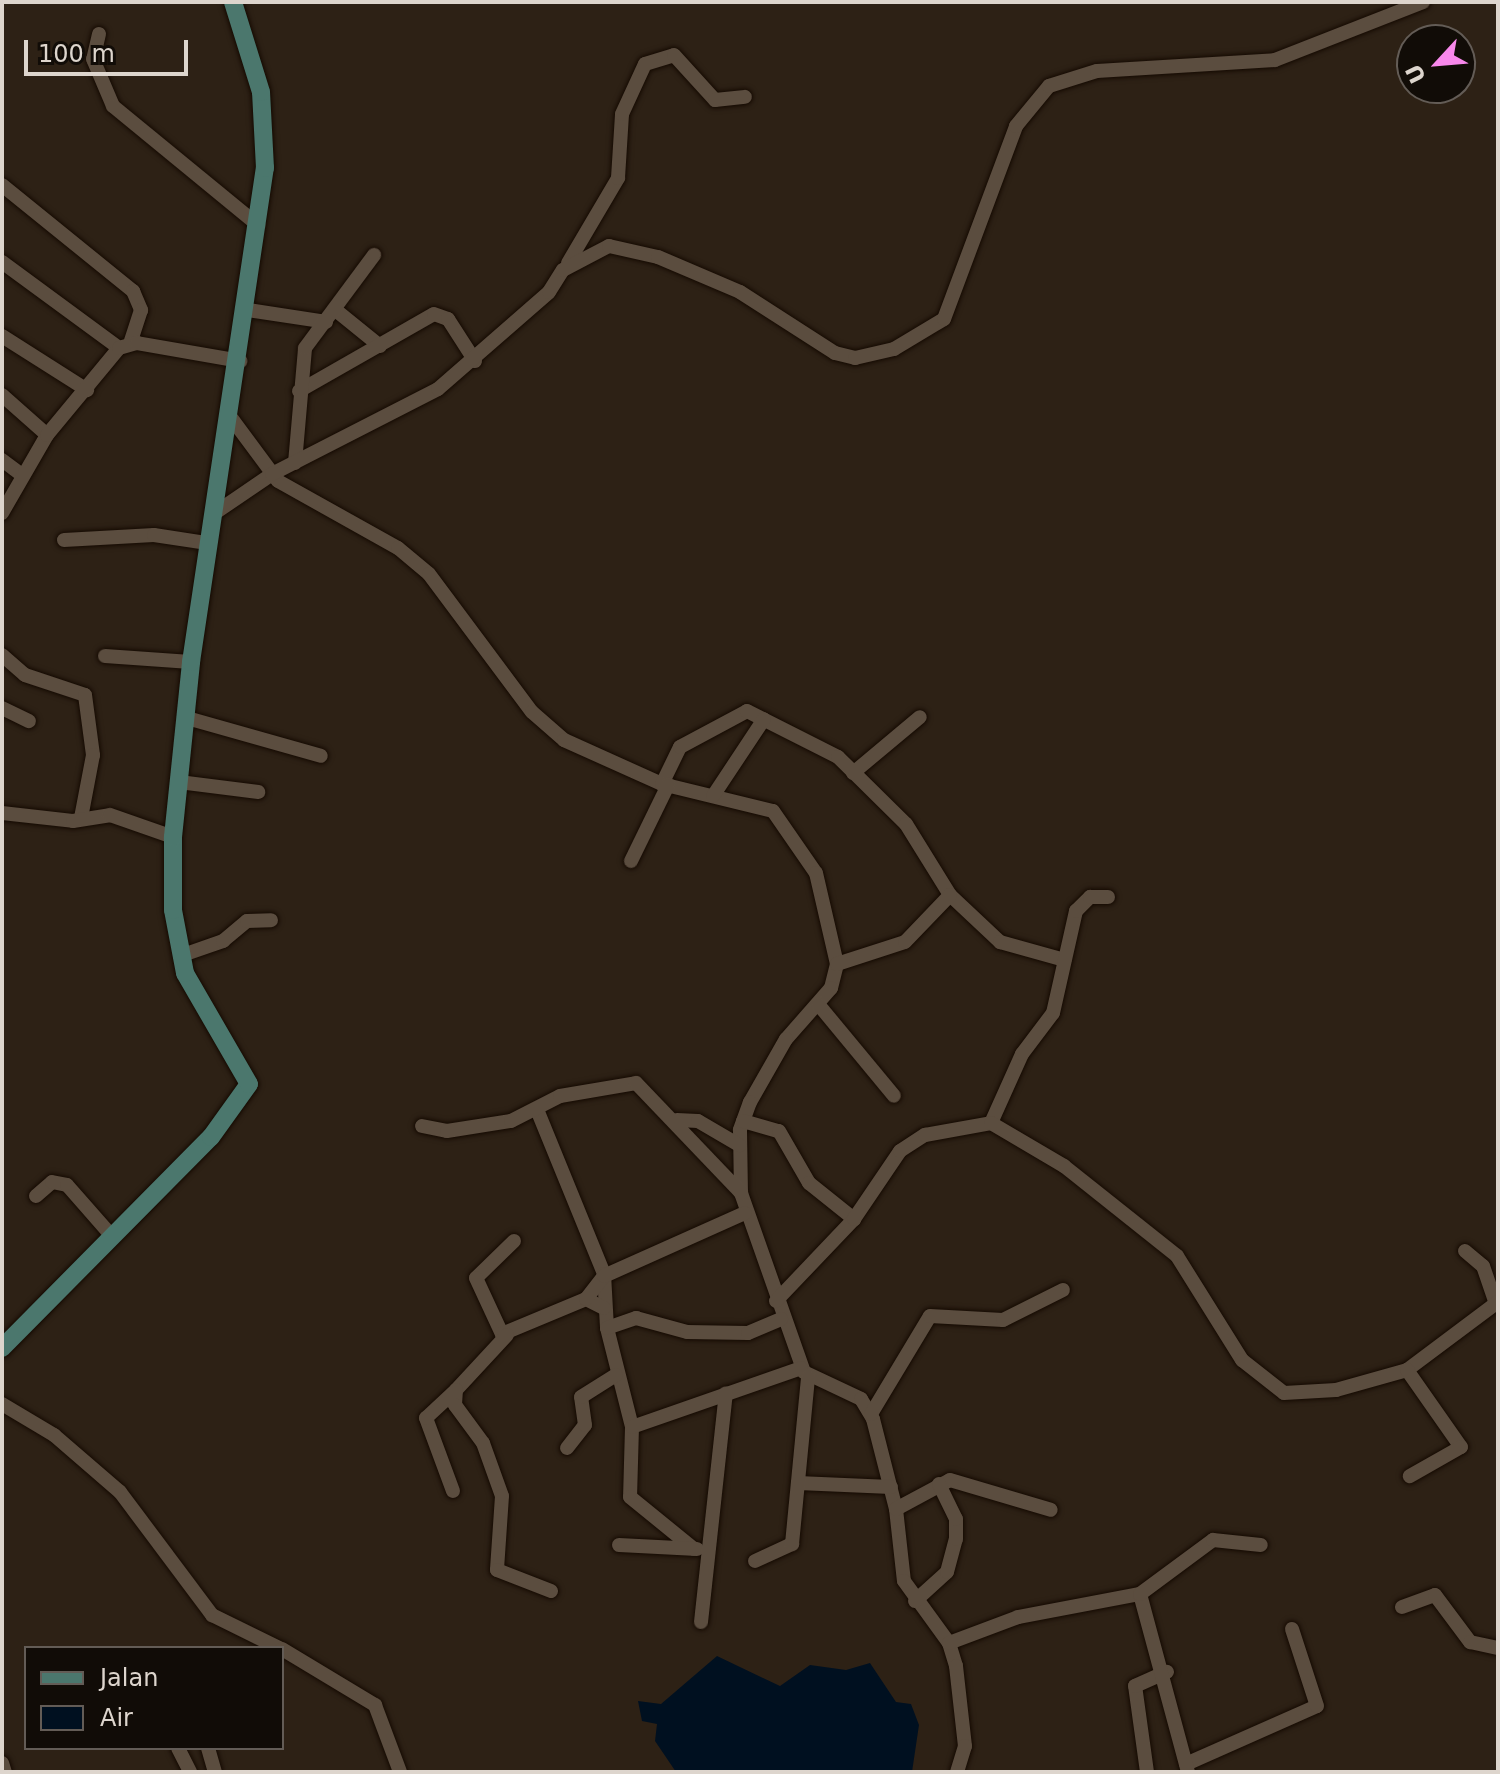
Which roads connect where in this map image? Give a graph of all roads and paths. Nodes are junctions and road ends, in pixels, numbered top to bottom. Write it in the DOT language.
graph roads {
  1 [pos="233,2"];
  2 [pos="1423,2"];
  3 [pos="99,34"];
  4 [pos="745,97"];
  5 [pos="2,185"];
  6 [pos="258,225"];
  7 [pos="374,255"];
  8 [pos="2,262"];
  9 [pos="563,270"];
  10 [pos="248,310"];
  11 [pos="332,317"];
  12 [pos="2,336"];
  13 [pos="124,346"];
  14 [pos="380,346"];
  15 [pos="240,361"];
  16 [pos="475,361"];
  17 [pos="87,390"];
  18 [pos="299,391"];
  19 [pos="2,395"];
  20 [pos="232,419"];
  21 [pos="47,435"];
  22 [pos="2,460"];
  23 [pos="295,463"];
  24 [pos="272,474"];
  25 [pos="23,476"];
  26 [pos="2,513"];
  27 [pos="212,515"];
  28 [pos="64,540"];
  29 [pos="207,543"];
  30 [pos="2,655"];
  31 [pos="105,656"];
  32 [pos="191,662"];
  33 [pos="2,708"];
  34 [pos="920,717"];
  35 [pos="187,718"];
  36 [pos="764,719"];
  37 [pos="29,721"];
  38 [pos="321,756"];
  39 [pos="853,773"];
  40 [pos="179,782"];
  41 [pos="665,784"];
  42 [pos="258,792"];
  43 [pos="713,796"];
  44 [pos="2,813"];
  45 [pos="81,818"];
  46 [pos="173,837"];
  47 [pos="631,861"];
  48 [pos="950,895"];
  49 [pos="1108,897"];
  50 [pos="271,920"];
  51 [pos="180,956"];
  52 [pos="1065,960"];
  53 [pos="837,964"];
  54 [pos="818,1004"];
  55 [pos="894,1096"];
  56 [pos="538,1112"];
  57 [pos="677,1120"];
  58 [pos="743,1121"];
  59 [pos="991,1123"];
  60 [pos="422,1126"];
  61 [pos="739,1145"];
  62 [pos="741,1193"];
  63 [pos="36,1196"];
  64 [pos="745,1213"];
  65 [pos="854,1219"];
  66 [pos="111,1235"];
  67 [pos="514,1241"];
  68 [pos="1465,1251"];
  69 [pos="604,1276"];
  70 [pos="1063,1290"];
  71 [pos="586,1299"];
  72 [pos="776,1301"];
  73 [pos="1497,1302"];
  74 [pos="604,1308"];
  75 [pos="781,1319"];
  76 [pos="607,1328"];
  77 [pos="507,1335"];
  78 [pos="2,1348"];
  79 [pos="1407,1370"];
  80 [pos="805,1372"];
  81 [pos="616,1375"];
  82 [pos="456,1390"];
  83 [pos="726,1393"];
  84 [pos="2,1404"];
  85 [pos="871,1414"];
  86 [pos="632,1427"];
  87 [pos="567,1448"];
  88 [pos="1410,1476"];
  89 [pos="798,1483"];
  90 [pos="939,1484"];
  91 [pos="891,1487"];
  92 [pos="453,1491"];
  93 [pos="896,1509"];
  94 [pos="1051,1510"];
  95 [pos="619,1545"];
  96 [pos="1261,1545"];
  97 [pos="694,1549"];
  98 [pos="713,1549"];
  99 [pos="755,1561"];
  100 [pos="551,1591"];
  101 [pos="1140,1594"];
  102 [pos="915,1601"];
  103 [pos="1402,1607"];
  104 [pos="701,1622"];
  105 [pos="1292,1629"];
  106 [pos="949,1643"];
  107 [pos="249,1644"];
  108 [pos="1498,1648"];
  109 [pos="284,1650"];
  110 [pos="1167,1672"];
  111 [pos="179,1750"];
  112 [pos="206,1750"];
  113 [pos="2,1763"];
  114 [pos="1187,1768"];
  115 [pos="5,1772"];
  116 [pos="190,1772"];
  117 [pos="215,1772"];
  118 [pos="400,1772"];
  119 [pos="957,1772"];
  120 [pos="1147,1772"];
  1 -- 6 [label="main road"];
  2 -- 9 [label="street"];
  3 -- 6 [label="street"];
  4 -- 9 [label="street"];
  5 -- 13 [label="street"];
  6 -- 10 [label="main road"];
  7 -- 11 [label="street"];
  8 -- 13 [label="street"];
  9 -- 16 [label="street"];
  10 -- 11 [label="street"];
  10 -- 15 [label="main road"];
  11 -- 14 [label="street"];
  11 -- 18 [label="street"];
  12 -- 17 [label="street"];
  13 -- 15 [label="street"];
  13 -- 17 [label="street"];
  14 -- 16 [label="street"];
  14 -- 18 [label="street"];
  15 -- 20 [label="main road"];
  16 -- 23 [label="street"];
  17 -- 21 [label="street"];
  18 -- 23 [label="street"];
  19 -- 21 [label="street"];
  20 -- 24 [label="street"];
  20 -- 27 [label="main road"];
  21 -- 25 [label="street"];
  22 -- 25 [label="street"];
  23 -- 24 [label="street"];
  24 -- 27 [label="street"];
  24 -- 41 [label="street"];
  25 -- 26 [label="street"];
  27 -- 29 [label="main road"];
  28 -- 29 [label="street"];
  29 -- 32 [label="main road"];
  30 -- 45 [label="street"];
  31 -- 32 [label="street"];
  32 -- 35 [label="main road"];
  33 -- 37 [label="street"];
  34 -- 39 [label="street"];
  35 -- 38 [label="street"];
  35 -- 40 [label="main road"];
  36 -- 39 [label="street"];
  36 -- 41 [label="street"];
  36 -- 43 [label="street"];
  39 -- 48 [label="street"];
  40 -- 42 [label="street"];
  40 -- 46 [label="main road"];
  41 -- 43 [label="street"];
  41 -- 47 [label="street"];
  43 -- 53 [label="street"];
  44 -- 45 [label="street"];
  45 -- 46 [label="street"];
  46 -- 51 [label="main road"];
  48 -- 52 [label="street"];
  48 -- 53 [label="street"];
  49 -- 52 [label="street"];
  50 -- 51 [label="street"];
  51 -- 66 [label="main road"];
  52 -- 59 [label="street"];
  53 -- 54 [label="street"];
  54 -- 55 [label="street"];
  54 -- 58 [label="street"];
  56 -- 57 [label="street"];
  56 -- 60 [label="street"];
  56 -- 69 [label="street"];
  57 -- 61 [label="street"];
  57 -- 62 [label="street"];
  58 -- 61 [label="street"];
  58 -- 65 [label="street"];
  59 -- 65 [label="street"];
  59 -- 79 [label="street"];
  61 -- 62 [label="street"];
  62 -- 64 [label="street"];
  63 -- 66 [label="street"];
  64 -- 69 [label="street"];
  64 -- 72 [label="street"];
  65 -- 72 [label="street"];
  66 -- 78 [label="main road"];
  67 -- 77 [label="street"];
  68 -- 73 [label="street"];
  69 -- 71 [label="street"];
  69 -- 74 [label="street"];
  70 -- 85 [label="street"];
  71 -- 74 [label="street"];
  71 -- 77 [label="street"];
  72 -- 75 [label="street"];
  73 -- 79 [label="street"];
  74 -- 76 [label="street"];
  75 -- 76 [label="street"];
  75 -- 80 [label="street"];
  76 -- 81 [label="street"];
  77 -- 82 [label="street"];
  79 -- 88 [label="street"];
  80 -- 83 [label="street"];
  80 -- 85 [label="street"];
  80 -- 89 [label="street"];
  81 -- 86 [label="street"];
  81 -- 87 [label="street"];
  82 -- 92 [label="street"];
  82 -- 100 [label="street"];
  83 -- 86 [label="street"];
  83 -- 98 [label="street"];
  84 -- 107 [label="street"];
  85 -- 91 [label="street"];
  86 -- 97 [label="street"];
  89 -- 91 [label="street"];
  89 -- 99 [label="street"];
  90 -- 93 [label="street"];
  90 -- 94 [label="street"];
  90 -- 102 [label="street"];
  91 -- 93 [label="street"];
  93 -- 102 [label="street"];
  95 -- 97 [label="street"];
  96 -- 101 [label="street"];
  97 -- 98 [label="street"];
  98 -- 104 [label="street"];
  101 -- 106 [label="street"];
  101 -- 110 [label="street"];
  102 -- 106 [label="street"];
  103 -- 108 [label="street"];
  105 -- 114 [label="street"];
  106 -- 119 [label="street"];
  109 -- 118 [label="street"];
  110 -- 114 [label="street"];
  110 -- 120 [label="street"];
  111 -- 116 [label="street"];
  112 -- 117 [label="street"];
  113 -- 115 [label="street"];
}
